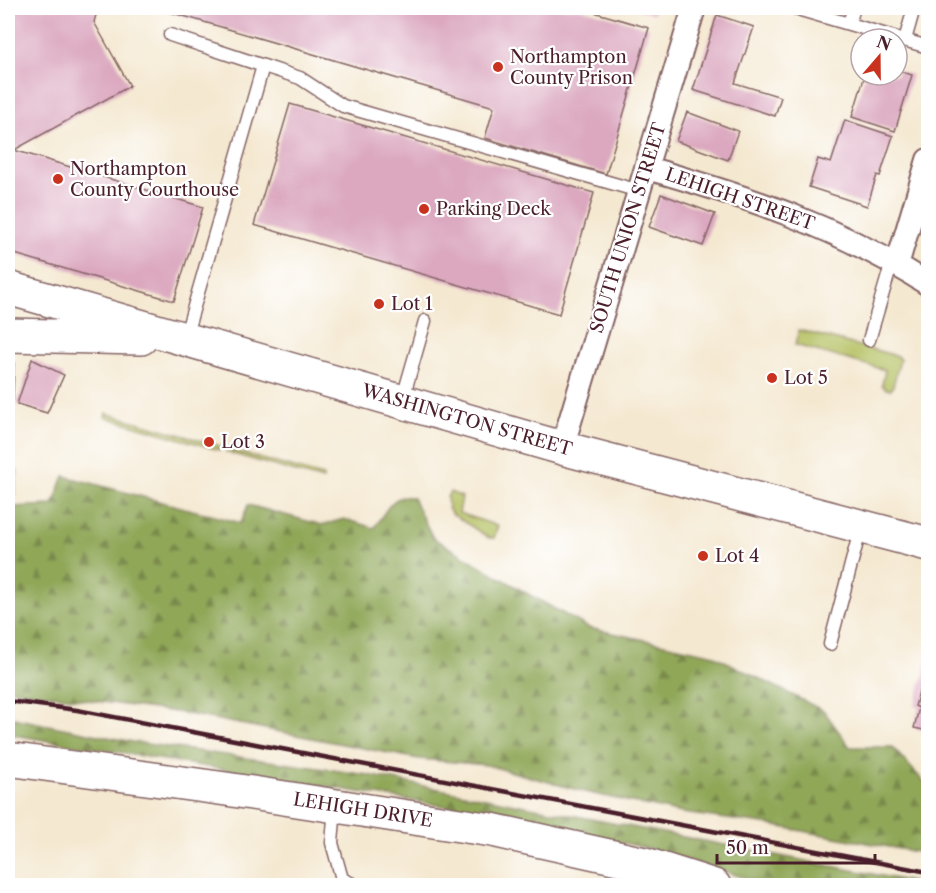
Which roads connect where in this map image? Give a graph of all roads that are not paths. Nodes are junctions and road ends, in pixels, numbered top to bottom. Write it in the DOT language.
graph roads {
  1 [pos="694,8"];
  2 [pos="794,8"];
  3 [pos="854,8"];
  4 [pos="914,8"];
  5 [pos="849,24"];
  6 [pos="860,27"];
  7 [pos="909,27"];
  8 [pos="170,35"];
  9 [pos="909,41"];
  10 [pos="928,47"];
  11 [pos="263,66"];
  12 [pos="928,160"];
  13 [pos="646,168"];
  14 [pos="639,191"];
  15 [pos="894,263"];
  16 [pos="928,284"];
  17 [pos="15,290"];
  18 [pos="425,321"];
  19 [pos="8,334"];
  20 [pos="185,339"];
  21 [pos="869,340"];
  22 [pos="402,401"];
  23 [pos="562,448"];
  24 [pos="861,527"];
  25 [pos="928,544"];
  26 [pos="830,644"];
  27 [pos="8,759"];
  28 [pos="336,806"];
  29 [pos="357,885"];
  30 [pos="714,885"];
  1 -- 13 [label="street, SOUTH UNION STREET"];
  2 -- 5 [label="lane"];
  3 -- 5 [label="lane"];
  4 -- 7 [label="lane"];
  5 -- 6 [label="lane"];
  8 -- 11 [label="lane"];
  9 -- 10 [label="lane"];
  11 -- 14 [label="lane"];
  11 -- 20 [label="lane"];
  12 -- 15 [label="street"];
  13 -- 14 [label="street, SOUTH UNION STREET"];
  13 -- 15 [label="street, LEHIGH STREET"];
  14 -- 23 [label="street, SOUTH UNION STREET"];
  15 -- 16 [label="street, LEHIGH STREET"];
  15 -- 21 [label="lane"];
  17 -- 19 [label="main road"];
  17 -- 20 [label="main road, WASHINGTON STREET"];
  18 -- 22 [label="lane"];
  19 -- 20 [label="main road"];
  20 -- 22 [label="main road, WASHINGTON STREET"];
  22 -- 23 [label="main road, WASHINGTON STREET"];
  23 -- 24 [label="main road, WASHINGTON STREET"];
  24 -- 25 [label="main road, WASHINGTON STREET"];
  24 -- 26 [label="lane"];
  27 -- 28 [label="main road, LEHIGH DRIVE"];
  28 -- 29 [label="lane"];
  28 -- 30 [label="main road, LEHIGH DRIVE"];
}
